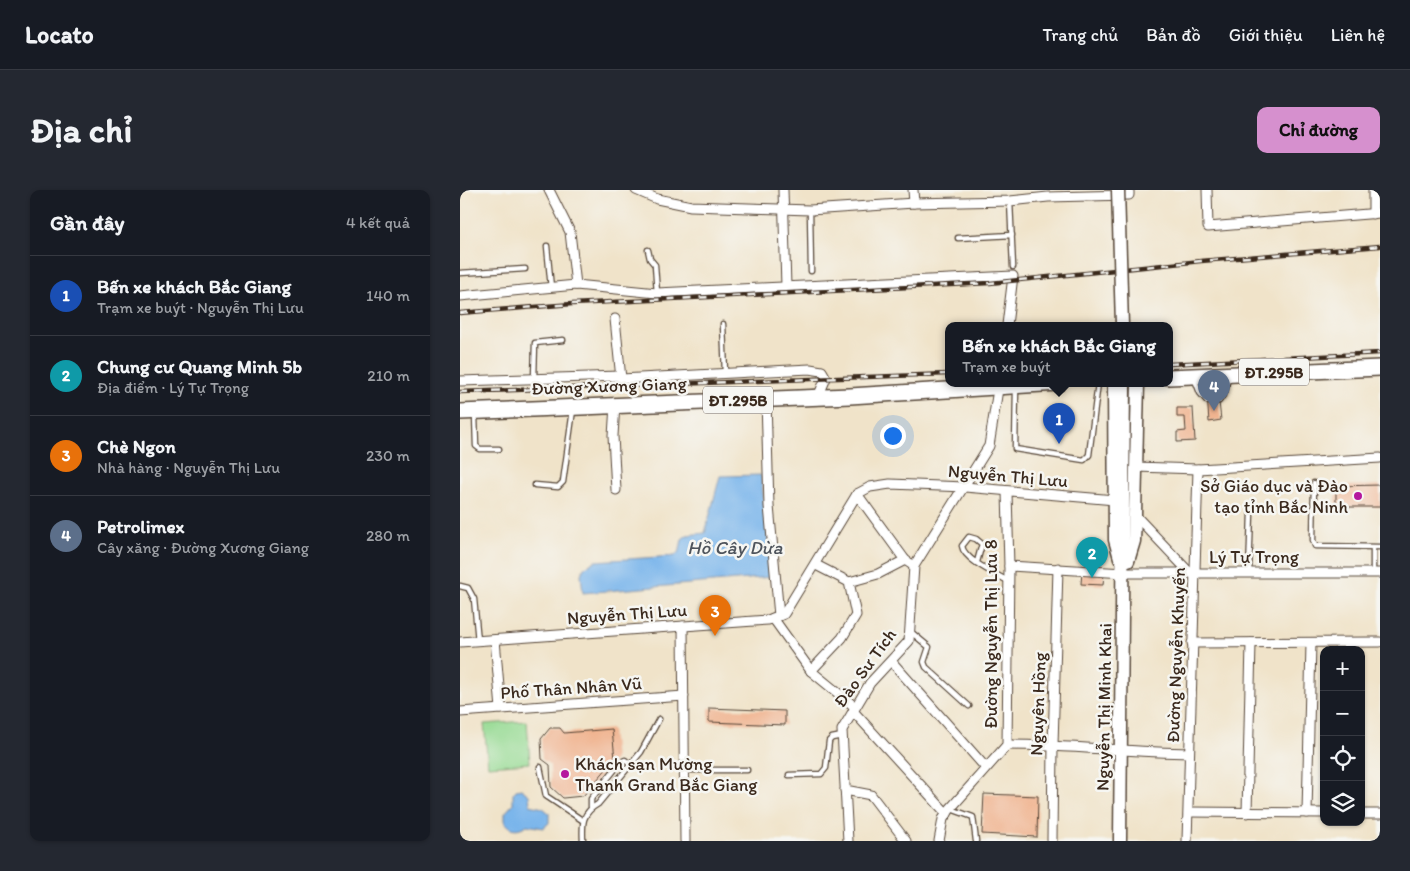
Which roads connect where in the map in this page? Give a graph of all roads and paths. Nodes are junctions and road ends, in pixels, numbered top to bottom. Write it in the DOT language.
graph roads {
  1 [pos="549,190"];
  2 [pos="636,190"];
  3 [pos="784,190"];
  4 [pos="913,190"];
  5 [pos="1207,190"];
  6 [pos="1373,190"];
  7 [pos="1119,192"];
  8 [pos="1048,193"];
  9 [pos="1010,200"];
  10 [pos="914,203"];
  11 [pos="784,207"];
  12 [pos="810,210"];
  13 [pos="1377,213"];
  14 [pos="1012,235"];
  15 [pos="958,238"];
  16 [pos="547,246"];
  17 [pos="648,250"];
  18 [pos="1013,267"];
  19 [pos="525,269"];
  20 [pos="811,271"];
  21 [pos="460,273"];
  22 [pos="576,285"];
  23 [pos="786,286"];
  24 [pos="551,288"];
  25 [pos="656,294"];
  26 [pos="460,296"];
  27 [pos="615,319"];
  28 [pos="1006,322"];
  29 [pos="1122,322"];
  30 [pos="723,324"];
  31 [pos="563,340"];
  32 [pos="1380,368"];
  33 [pos="725,373"];
  34 [pos="1229,374"];
  35 [pos="620,376"];
  36 [pos="1194,376"];
  37 [pos="1173,377"];
  38 [pos="534,378"];
  39 [pos="460,381"];
  40 [pos="969,387"];
  41 [pos="999,387"];
  42 [pos="1017,387"];
  43 [pos="1098,387"];
  44 [pos="1114,387"];
  45 [pos="1124,387"];
  46 [pos="1138,387"];
  47 [pos="818,397"];
  48 [pos="766,399"];
  49 [pos="1207,401"];
  50 [pos="1219,401"];
  51 [pos="614,405"];
  52 [pos="573,406"];
  53 [pos="467,412"];
  54 [pos="499,449"];
  55 [pos="1380,458"];
  56 [pos="1136,467"];
  57 [pos="1198,469"];
  58 [pos="1314,483"];
  59 [pos="534,485"];
  60 [pos="965,487"];
  61 [pos="616,490"];
  62 [pos="1006,492"];
  63 [pos="857,494"];
  64 [pos="1115,500"];
  65 [pos="1251,513"];
  66 [pos="1135,515"];
  67 [pos="1380,547"];
  68 [pos="1373,548"];
  69 [pos="905,560"];
  70 [pos="977,562"];
  71 [pos="816,565"];
  72 [pos="914,566"];
  73 [pos="1009,566"];
  74 [pos="1058,568"];
  75 [pos="1124,572"];
  76 [pos="1192,573"];
  77 [pos="1249,573"];
  78 [pos="1376,573"];
  79 [pos="849,582"];
  80 [pos="1009,582"];
  81 [pos="460,586"];
  82 [pos="776,617"];
  83 [pos="683,626"];
  84 [pos="911,632"];
  85 [pos="495,640"];
  86 [pos="478,641"];
  87 [pos="460,642"];
  88 [pos="1380,642"];
  89 [pos="1192,643"];
  90 [pos="1251,643"];
  91 [pos="1310,643"];
  92 [pos="891,661"];
  93 [pos="811,671"];
  94 [pos="684,696"];
  95 [pos="969,706"];
  96 [pos="501,709"];
  97 [pos="854,709"];
  98 [pos="460,712"];
  99 [pos="659,719"];
  100 [pos="842,736"];
  101 [pos="1007,745"];
  102 [pos="1053,745"];
  103 [pos="1121,752"];
  104 [pos="1189,753"];
  105 [pos="631,765"];
  106 [pos="540,768"];
  107 [pos="986,768"];
  108 [pos="685,770"];
  109 [pos="747,770"];
  110 [pos="789,775"];
  111 [pos="845,790"];
  112 [pos="591,807"];
  113 [pos="948,811"];
  114 [pos="1189,812"];
  115 [pos="1247,813"];
  116 [pos="1308,813"];
  117 [pos="1320,813"];
  118 [pos="1365,814"];
  119 [pos="1380,814"];
  120 [pos="582,820"];
  121 [pos="583,841"];
  122 [pos="685,841"];
  123 [pos="848,841"];
  124 [pos="906,841"];
  125 [pos="939,841"];
  126 [pos="976,841"];
  127 [pos="1052,841"];
  128 [pos="1120,841"];
  129 [pos="1188,841"];
  1 -- 22 [label="street"];
  2 -- 11 [label="street"];
  3 -- 11 [label="street"];
  4 -- 10 [label="street"];
  5 -- 13 [label="street"];
  6 -- 13 [label="street"];
  7 -- 8 [label="street"];
  7 -- 29 [label="main road, bridge"];
  8 -- 9 [label="street"];
  9 -- 10 [label="street"];
  9 -- 14 [label="lane"];
  10 -- 12 [label="street"];
  11 -- 12 [label="street"];
  11 -- 23 [label="street"];
  12 -- 20 [label="lane"];
  14 -- 15 [label="lane"];
  14 -- 18 [label="lane"];
  16 -- 24 [label="lane"];
  17 -- 25 [label="lane"];
  19 -- 21 [label="lane"];
  22 -- 24 [label="street"];
  22 -- 25 [label="street"];
  23 -- 25 [label="street"];
  23 -- 28 [label="street"];
  24 -- 26 [label="street"];
  27 -- 35 [label="street"];
  30 -- 33 [label="lane"];
  31 -- 38 [label="lane"];
  32 -- 34 [label="main road, ĐT.295B"];
  33 -- 35 [label="street"];
  33 -- 47 [label="street"];
  34 -- 36 [label="main road, ĐT.295B"];
  34 -- 50 [label="lane"];
  35 -- 38 [label="street"];
  36 -- 37 [label="main road, ĐT.295B"];
  36 -- 49 [label="lane"];
  38 -- 39 [label="street"];
  40 -- 47 [label="main road, Đường Xương Giang / ĐT.295B"];
  41 -- 60 [label="street"];
  42 -- 43 [label="lane"];
  44 -- 64 [label="main road"];
  45 -- 75 [label="main road, Nguyễn Thị Minh Khai"];
  46 -- 56 [label="main road"];
  47 -- 48 [label="main road, Đường Xương Giang / ĐT.295B"];
  48 -- 51 [label="main road, Đường Xương Giang / ĐT.295B"];
  48 -- 82 [label="street"];
  51 -- 52 [label="main road, Đường Xương Giang / ĐT.295B"];
  51 -- 61 [label="street"];
  52 -- 53 [label="main road, Đường Xương Giang / ĐT.295B"];
  52 -- 59 [label="lane"];
  53 -- 54 [label="lane"];
  55 -- 57 [label="street"];
  56 -- 57 [label="street"];
  56 -- 66 [label="main road"];
  57 -- 76 [label="street, Đường Nguyễn Khuyến"];
  58 -- 68 [label="lane"];
  60 -- 62 [label="street, Nguyễn Thị Lưu"];
  60 -- 63 [label="street, Nguyễn Thị Lưu"];
  60 -- 72 [label="street"];
  62 -- 64 [label="street, Nguyễn Thị Lưu"];
  62 -- 73 [label="street, Đường Nguyễn Thị Lưu 8"];
  63 -- 69 [label="street"];
  63 -- 71 [label="street"];
  64 -- 75 [label="main road"];
  65 -- 77 [label="lane"];
  66 -- 75 [label="main road"];
  66 -- 76 [label="street"];
  67 -- 68 [label="lane"];
  68 -- 78 [label="lane"];
  69 -- 72 [label="street"];
  69 -- 79 [label="street"];
  70 -- 70 [label="lane"];
  70 -- 80 [label="lane"];
  71 -- 79 [label="street"];
  71 -- 82 [label="street"];
  72 -- 84 [label="street, Đào Sư Tích"];
  73 -- 74 [label="street, Lý Tự Trọng"];
  73 -- 80 [label="street, Đường Nguyễn Thị Lưu 8"];
  74 -- 75 [label="street, Lý Tự Trọng"];
  74 -- 102 [label="street, Nguyên Hồng"];
  75 -- 76 [label="street, Lý Tự Trọng"];
  75 -- 103 [label="main road, Nguyễn Thị Minh Khai"];
  76 -- 77 [label="street, Lý Tự Trọng"];
  76 -- 89 [label="street, Đường Nguyễn Khuyến"];
  77 -- 78 [label="street, Lý Tự Trọng"];
  79 -- 93 [label="street"];
  80 -- 101 [label="street, Đường Nguyễn Thị Lưu 8"];
  81 -- 86 [label="lane"];
  82 -- 83 [label="street, Nguyễn Thị Lưu"];
  82 -- 93 [label="street"];
  83 -- 85 [label="street, Nguyễn Thị Lưu"];
  83 -- 94 [label="street"];
  84 -- 92 [label="street, Đào Sư Tích"];
  84 -- 95 [label="lane"];
  85 -- 86 [label="street, Nguyễn Thị Lưu"];
  85 -- 96 [label="street"];
  86 -- 87 [label="street, Nguyễn Thị Lưu"];
  88 -- 91 [label="street"];
  89 -- 90 [label="street"];
  89 -- 104 [label="street, Đường Nguyễn Khuyến"];
  90 -- 91 [label="street"];
  90 -- 115 [label="street"];
  91 -- 116 [label="street"];
  92 -- 97 [label="street, Đào Sư Tích"];
  92 -- 107 [label="street"];
  93 -- 97 [label="street"];
  94 -- 96 [label="street, Phố Thân Nhân Vũ"];
  94 -- 108 [label="street"];
  96 -- 98 [label="street, Phố Thân Nhân Vũ"];
  97 -- 100 [label="street, Đào Sư Tích"];
  97 -- 113 [label="street"];
  99 -- 105 [label="lane"];
  100 -- 110 [label="lane"];
  100 -- 111 [label="street, Đào Sư Tích"];
  101 -- 102 [label="street"];
  101 -- 107 [label="street, Đường Nguyễn Thị Lưu 8"];
  102 -- 103 [label="street"];
  102 -- 127 [label="street, Nguyên Hồng"];
  103 -- 104 [label="street"];
  103 -- 128 [label="main road, Nguyễn Thị Minh Khai"];
  104 -- 114 [label="street, Đường Nguyễn Khuyến"];
  105 -- 112 [label="lane"];
  105 -- 112 [label="lane"];
  106 -- 120 [label="lane"];
  107 -- 113 [label="street, Đường Nguyễn Thị Lưu 8"];
  108 -- 109 [label="lane"];
  108 -- 122 [label="street"];
  111 -- 123 [label="street, Đào Sư Tích"];
  111 -- 124 [label="street"];
  112 -- 120 [label="lane"];
  113 -- 125 [label="street, Đường Nguyễn Thị Lưu 8"];
  113 -- 126 [label="lane"];
  114 -- 115 [label="street"];
  114 -- 129 [label="street, Đường Nguyễn Khuyến"];
  115 -- 116 [label="street"];
  116 -- 117 [label="street"];
  118 -- 119 [label="street"];
  120 -- 121 [label="lane"];
}
